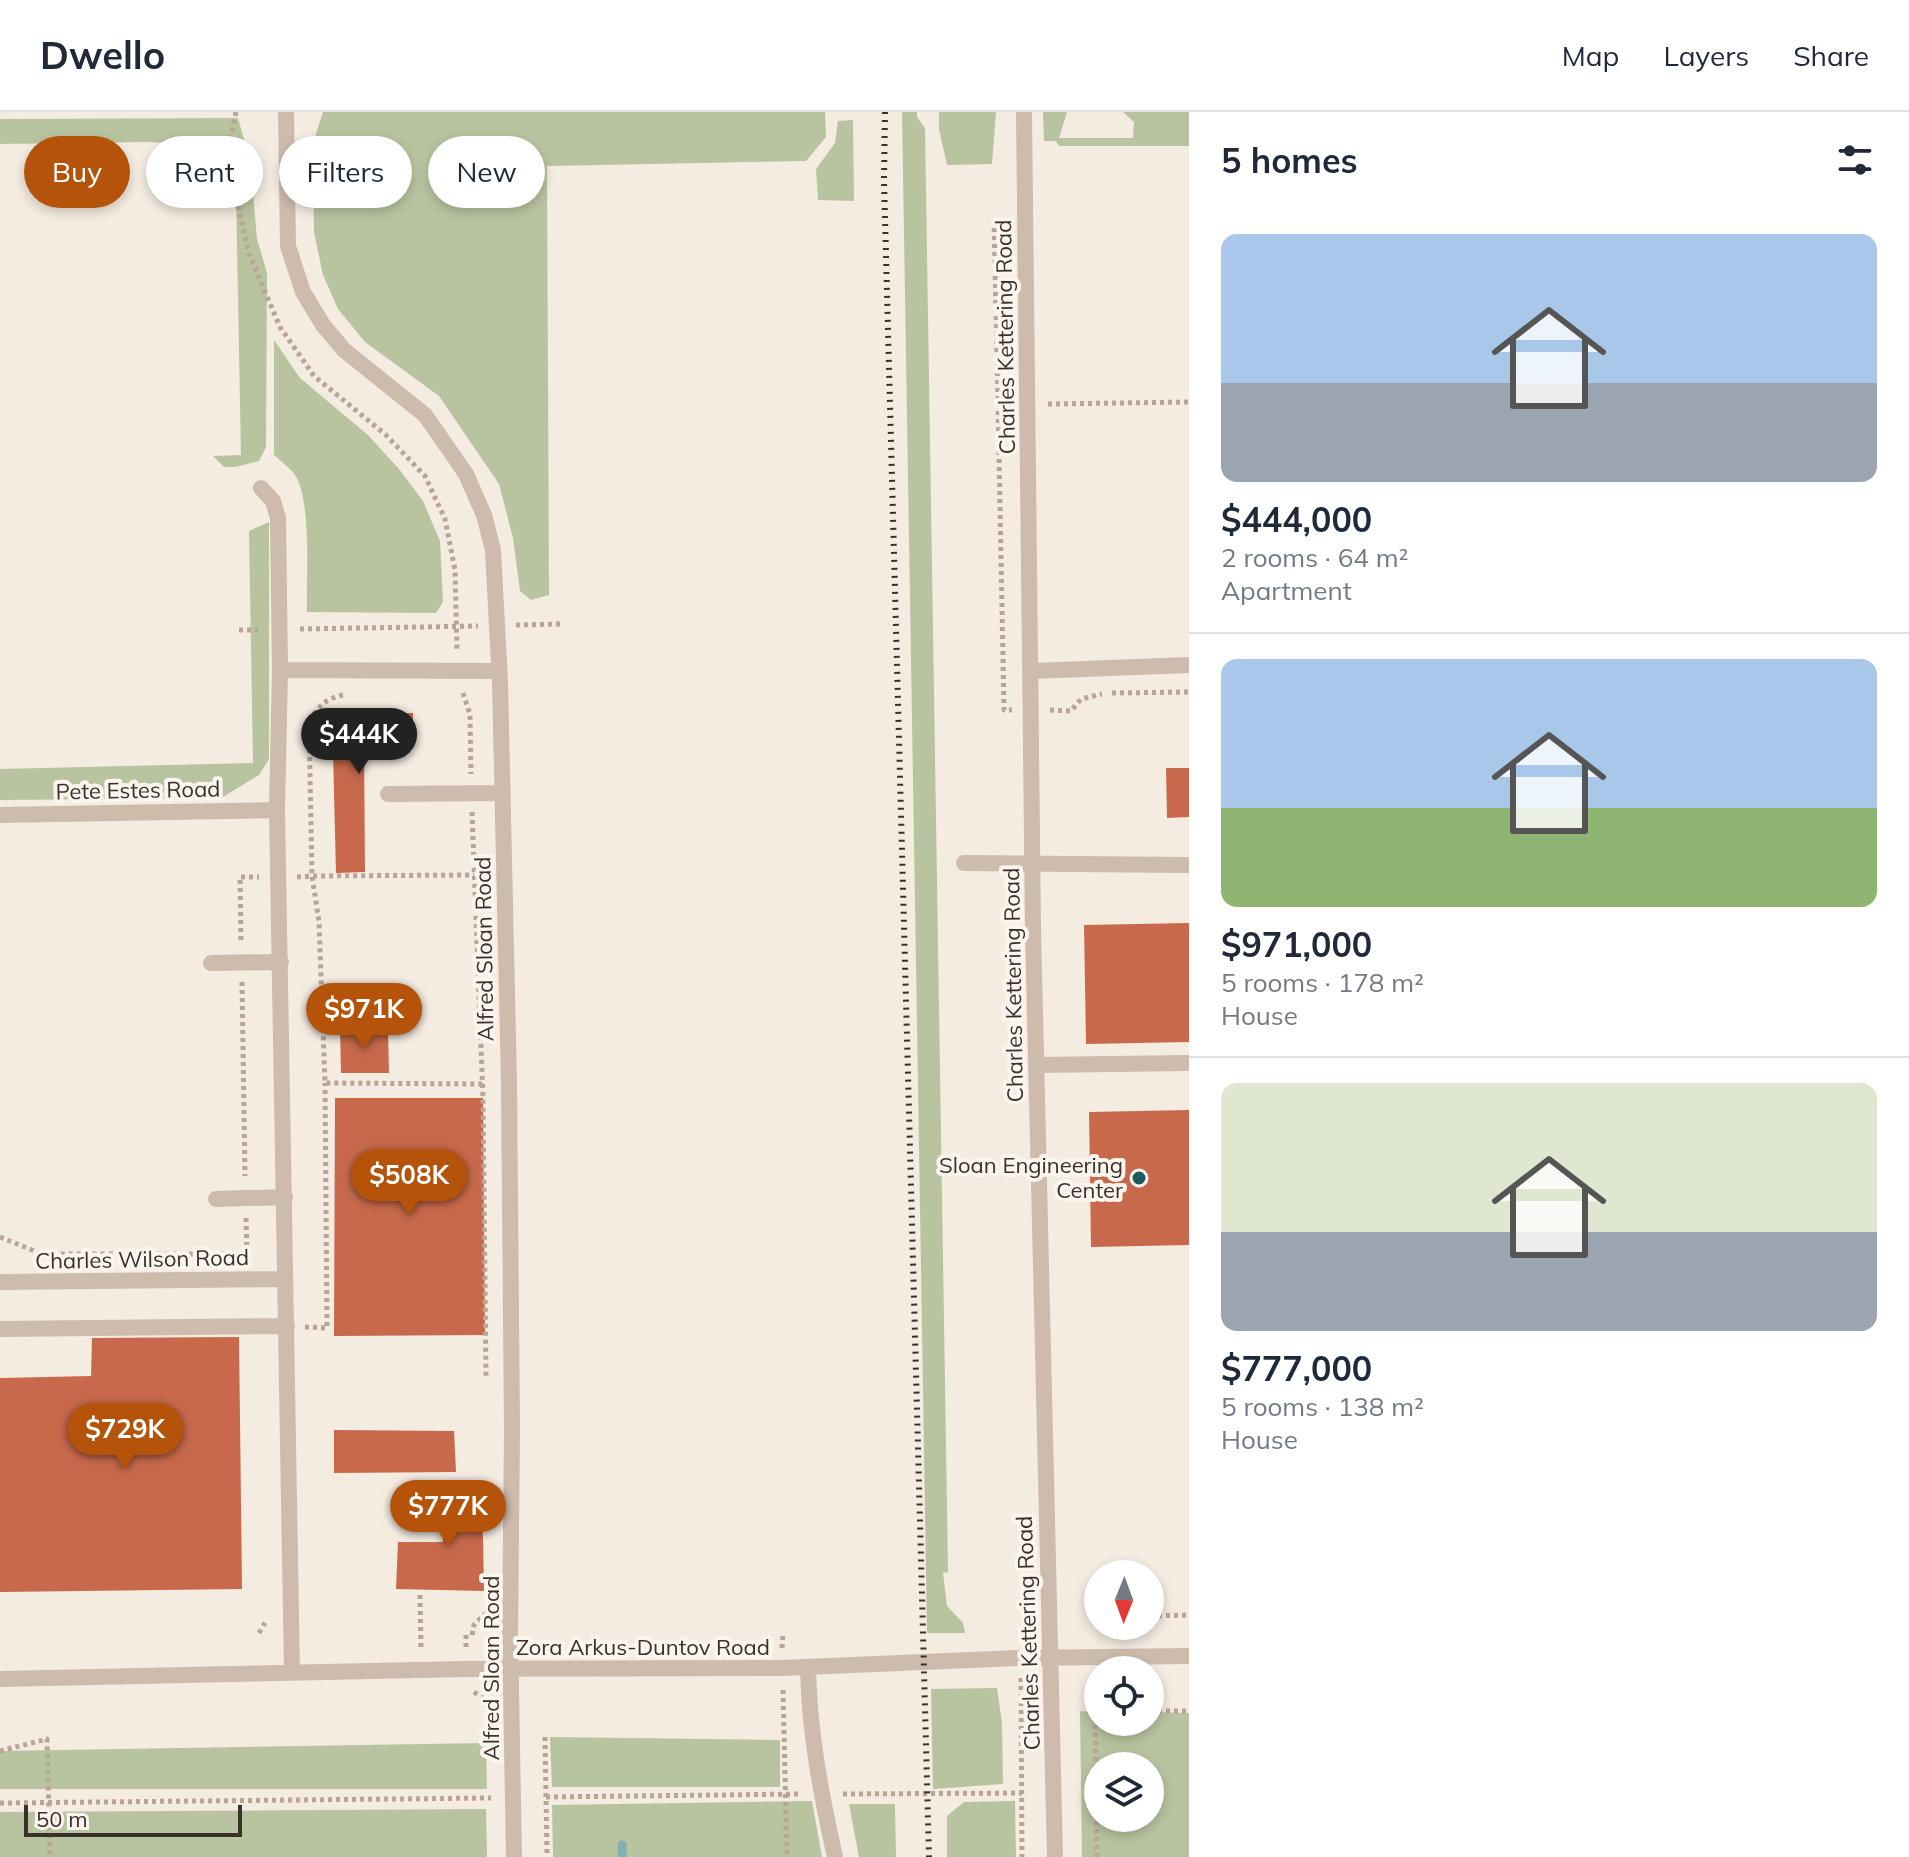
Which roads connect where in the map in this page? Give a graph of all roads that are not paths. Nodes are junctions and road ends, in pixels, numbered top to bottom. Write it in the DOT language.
graph roads {
  1 [pos="286,112"];
  2 [pos="1024,112"];
  3 [pos="261,488"];
  4 [pos="1189,665"];
  5 [pos="280,670"];
  6 [pos="499,671"];
  7 [pos="1032,671"];
  8 [pos="502,793"];
  9 [pos="388,794"];
  10 [pos="277,810"];
  11 [pos="0,815"];
  12 [pos="964,863"];
  13 [pos="1033,865"];
  14 [pos="1189,865"];
  15 [pos="281,962"];
  16 [pos="211,963"];
  17 [pos="1189,1063"];
  18 [pos="1036,1065"];
  19 [pos="285,1197"];
  20 [pos="216,1199"];
  21 [pos="285,1279"];
  22 [pos="0,1282"];
  23 [pos="287,1326"];
  24 [pos="0,1329"];
  25 [pos="1189,1656"];
  26 [pos="1052,1657"];
  27 [pos="808,1667"];
  28 [pos="512,1669"];
  29 [pos="292,1673"];
  30 [pos="0,1679"];
  31 [pos="514,1857"];
  32 [pos="835,1857"];
  33 [pos="1055,1857"];
  1 -- 6 [label="lane, Alfred Sloan Road"];
  2 -- 7 [label="lane, Charles Kettering Road"];
  3 -- 5 [label="lane"];
  4 -- 7 [label="lane"];
  5 -- 6 [label="lane"];
  5 -- 10 [label="lane"];
  6 -- 8 [label="lane, Alfred Sloan Road"];
  7 -- 13 [label="lane, Charles Kettering Road"];
  8 -- 9 [label="lane"];
  8 -- 28 [label="lane, Alfred Sloan Road"];
  10 -- 11 [label="lane, Pete Estes Road"];
  10 -- 15 [label="lane"];
  12 -- 13 [label="lane"];
  13 -- 14 [label="lane"];
  13 -- 18 [label="lane, Charles Kettering Road"];
  15 -- 16 [label="lane"];
  15 -- 19 [label="lane"];
  17 -- 18 [label="lane"];
  18 -- 26 [label="lane, Charles Kettering Road"];
  19 -- 20 [label="lane"];
  19 -- 21 [label="lane"];
  21 -- 22 [label="lane, Charles Wilson Road"];
  21 -- 23 [label="lane"];
  23 -- 24 [label="lane"];
  23 -- 29 [label="lane"];
  25 -- 26 [label="lane, Zora Arkus-Duntov Road"];
  26 -- 27 [label="lane, Zora Arkus-Duntov Road"];
  26 -- 33 [label="lane, Charles Kettering Road"];
  27 -- 28 [label="lane, Zora Arkus-Duntov Road"];
  27 -- 32 [label="lane"];
  28 -- 29 [label="lane, Zora Arkus-Duntov Road"];
  28 -- 31 [label="lane, Alfred Sloan Road"];
  29 -- 30 [label="lane, Zora Arkus-Duntov Road"];
}
